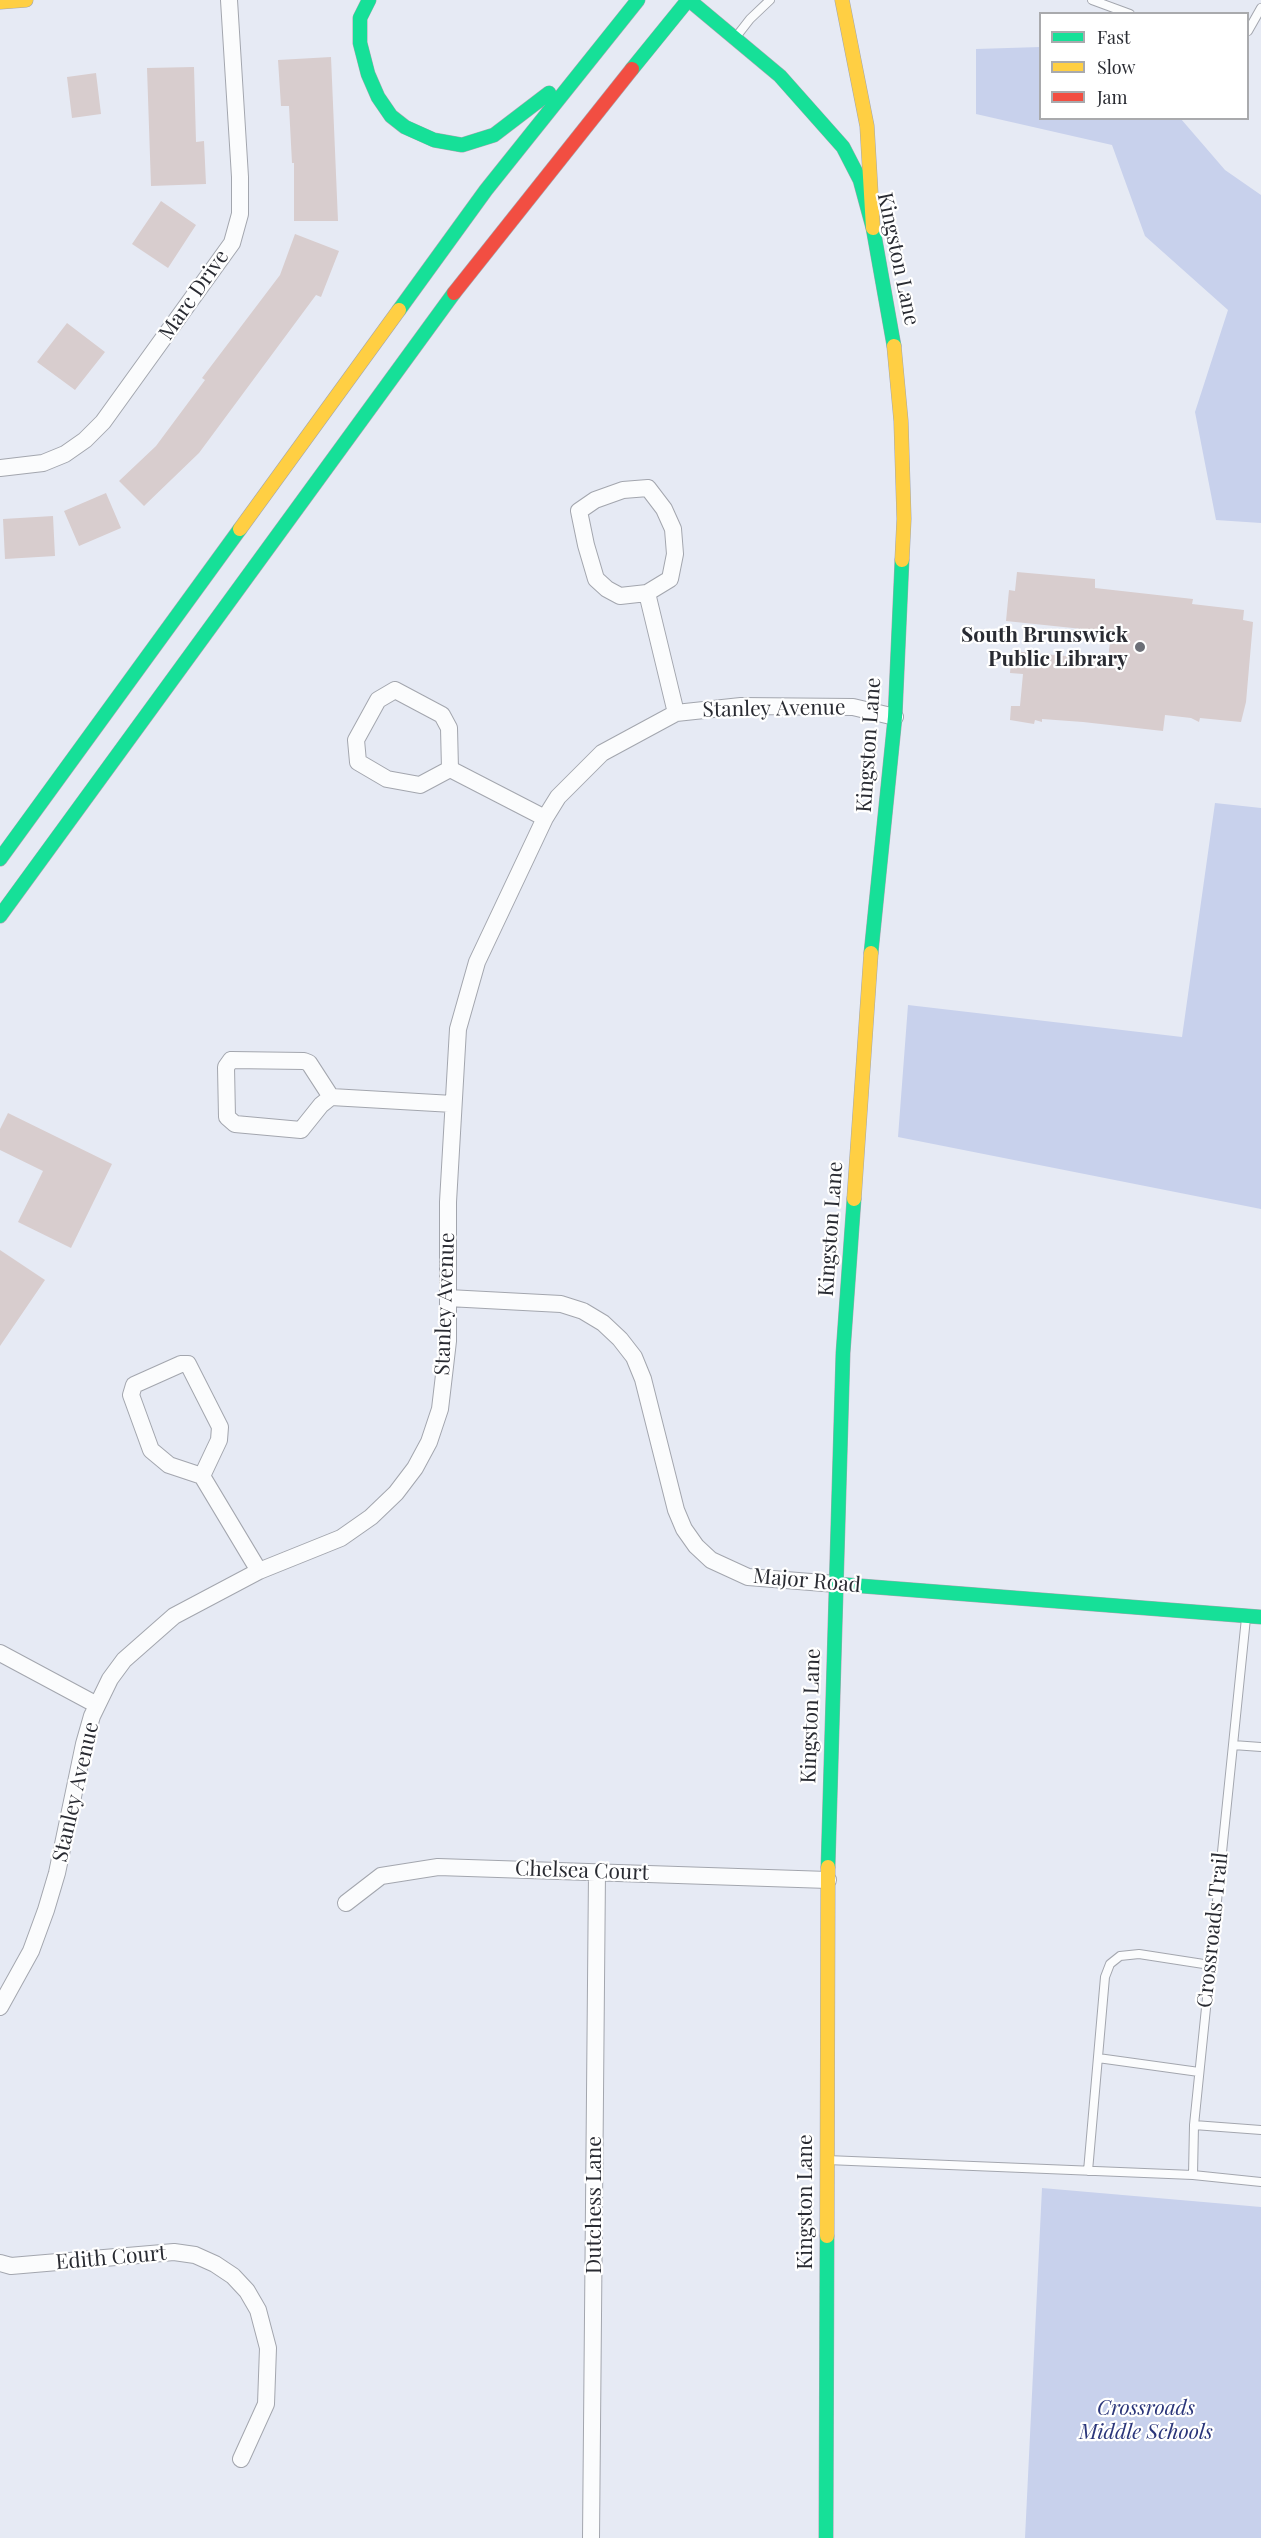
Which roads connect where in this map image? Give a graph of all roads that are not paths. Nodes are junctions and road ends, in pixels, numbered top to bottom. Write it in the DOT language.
graph roads {
  1 [pos="26,0"];
  2 [pos="229,0"];
  3 [pos="369,0"];
  4 [pos="638,0"];
  5 [pos="689,0"];
  6 [pos="770,0"];
  7 [pos="842,0"];
  8 [pos="1092,0"];
  9 [pos="1122,0"];
  10 [pos="0,2"];
  11 [pos="1114,8"];
  12 [pos="1261,9"];
  13 [pos="1125,12"];
  14 [pos="1249,29"];
  15 [pos="735,38"];
  16 [pos="585,64"];
  17 [pos="873,228"];
  18 [pos="0,468"];
  19 [pos="647,593"];
  20 [pos="676,713"];
  21 [pos="894,717"];
  22 [pos="450,769"];
  23 [pos="545,818"];
  24 [pos="0,859"];
  25 [pos="0,916"];
  26 [pos="331,1097"];
  27 [pos="453,1104"];
  28 [pos="448,1298"];
  29 [pos="202,1476"];
  30 [pos="259,1570"];
  31 [pos="836,1584"];
  32 [pos="1246,1617"];
  33 [pos="1261,1617"];
  34 [pos="0,1653"];
  35 [pos="98,1705"];
  36 [pos="1233,1744"];
  37 [pos="1261,1747"];
  38 [pos="597,1872"];
  39 [pos="828,1880"];
  40 [pos="345,1903"];
  41 [pos="1210,1965"];
  42 [pos="0,2007"];
  43 [pos="1098,2058"];
  44 [pos="1199,2072"];
  45 [pos="1194,2126"];
  46 [pos="1261,2130"];
  47 [pos="826,2160"];
  48 [pos="1088,2171"];
  49 [pos="1194,2175"];
  50 [pos="1261,2182"];
  51 [pos="0,2264"];
  52 [pos="241,2459"];
  53 [pos="591,2538"];
  54 [pos="826,2538"];
  1 -- 10 [label="street"];
  2 -- 18 [label="street, Marc Drive"];
  3 -- 16 [label="street"];
  4 -- 16 [label="street"];
  5 -- 15 [label="street, Kingston Lane"];
  5 -- 25 [label="street"];
  6 -- 15 [label="lane"];
  7 -- 17 [label="street"];
  8 -- 11 [label="lane"];
  9 -- 11 [label="lane"];
  11 -- 13 [label="lane"];
  12 -- 14 [label="lane"];
  15 -- 17 [label="street, Kingston Lane"];
  16 -- 24 [label="street"];
  17 -- 21 [label="street, Kingston Lane"];
  19 -- 19 [label="street"];
  19 -- 20 [label="street"];
  20 -- 21 [label="street, Stanley Avenue"];
  20 -- 23 [label="street, Stanley Avenue"];
  21 -- 31 [label="street, Kingston Lane"];
  22 -- 22 [label="street"];
  22 -- 23 [label="street"];
  23 -- 27 [label="street, Stanley Avenue"];
  26 -- 26 [label="street"];
  26 -- 27 [label="street"];
  27 -- 28 [label="street, Stanley Avenue"];
  28 -- 30 [label="street, Stanley Avenue"];
  28 -- 31 [label="street, Major Road"];
  29 -- 29 [label="street"];
  29 -- 30 [label="street"];
  30 -- 35 [label="street, Stanley Avenue"];
  31 -- 32 [label="street, Major Road"];
  31 -- 39 [label="street, Kingston Lane"];
  32 -- 33 [label="street, Major Road"];
  32 -- 36 [label="lane, Crossroads Trail"];
  34 -- 35 [label="street"];
  35 -- 42 [label="street, Stanley Avenue"];
  36 -- 37 [label="lane"];
  36 -- 41 [label="lane, Crossroads Trail"];
  38 -- 39 [label="street, Chelsea Court"];
  38 -- 40 [label="street, Chelsea Court"];
  38 -- 53 [label="street, Dutchess Lane"];
  39 -- 47 [label="street, Kingston Lane"];
  41 -- 43 [label="lane"];
  41 -- 44 [label="lane, Crossroads Trail"];
  43 -- 44 [label="lane"];
  43 -- 48 [label="lane"];
  44 -- 45 [label="lane, Crossroads Trail"];
  45 -- 46 [label="lane"];
  45 -- 49 [label="lane, Crossroads Trail"];
  47 -- 48 [label="lane"];
  47 -- 54 [label="street, Kingston Lane"];
  48 -- 49 [label="lane"];
  49 -- 50 [label="lane"];
  51 -- 52 [label="street, Edith Court"];
}
